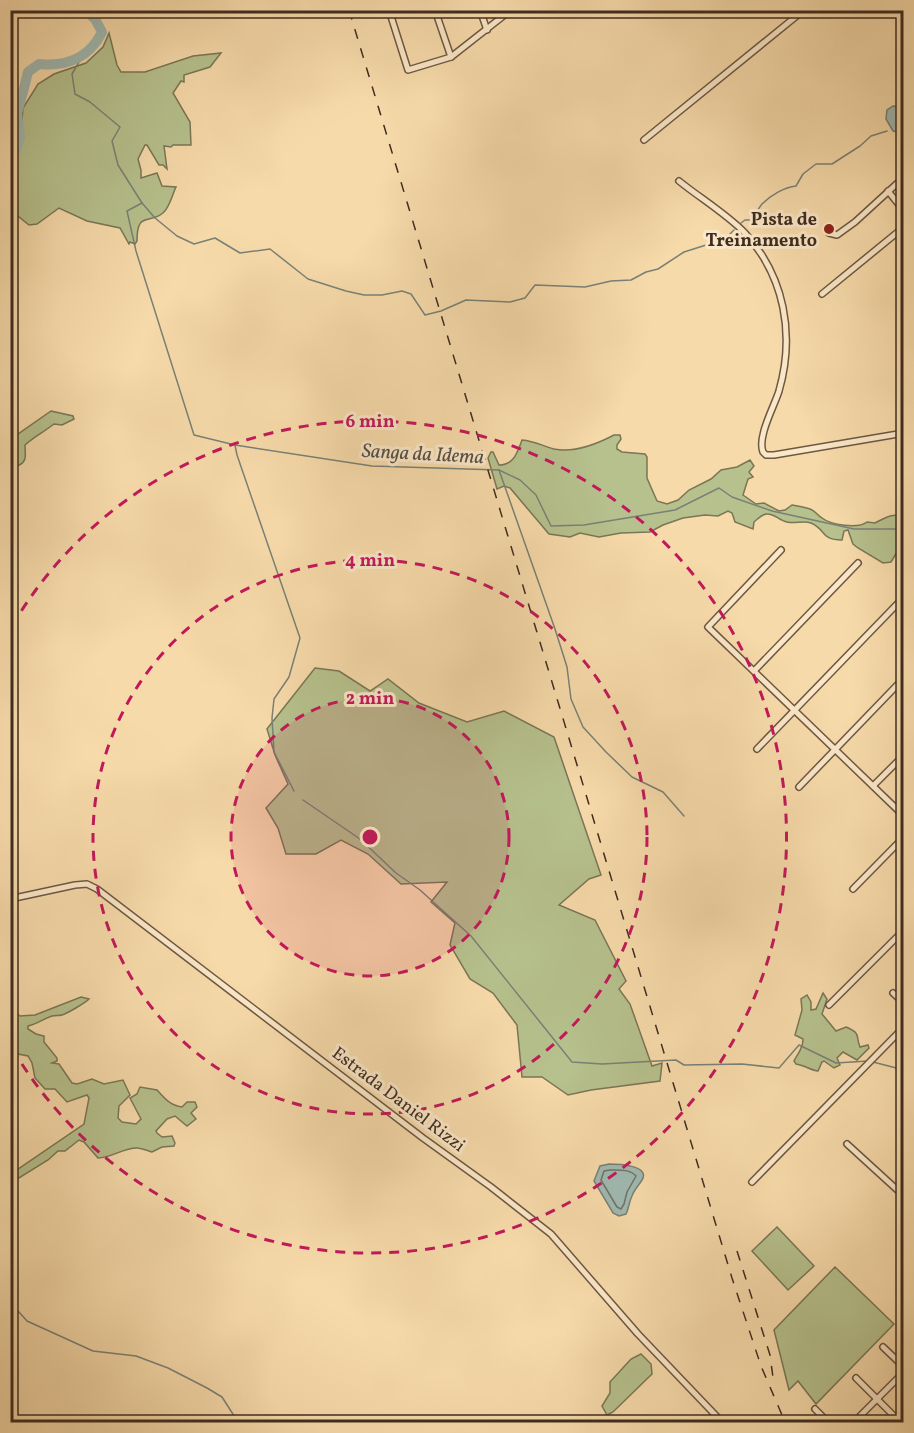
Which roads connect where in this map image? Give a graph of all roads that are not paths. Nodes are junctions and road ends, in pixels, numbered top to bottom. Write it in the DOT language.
graph roads {
  1 [pos="411,10"];
  2 [pos="435,10"];
  3 [pos="480,10"];
  4 [pos="511,10"];
  5 [pos="804,10"];
  6 [pos="390,13"];
  7 [pos="487,30"];
  8 [pos="450,57"];
  9 [pos="644,140"];
  10 [pos="902,179"];
  11 [pos="678,181"];
  12 [pos="888,191"];
  13 [pos="903,211"];
  14 [pos="903,227"];
  15 [pos="829,233"];
  16 [pos="822,294"];
  17 [pos="903,433"];
  18 [pos="781,550"];
  19 [pos="858,563"];
  20 [pos="903,597"];
  21 [pos="754,671"];
  22 [pos="903,678"];
  23 [pos="794,710"];
  24 [pos="757,749"];
  25 [pos="835,750"];
  26 [pos="903,755"];
  27 [pos="873,786"];
  28 [pos="799,787"];
  29 [pos="903,816"];
  30 [pos="903,837"];
  31 [pos="853,889"];
  32 [pos="10,899"];
  33 [pos="903,930"];
  34 [pos="893,993"];
  35 [pos="903,1003"];
  36 [pos="829,1005"];
  37 [pos="903,1027"];
  38 [pos="847,1144"];
  39 [pos="752,1182"];
  40 [pos="903,1196"];
  41 [pos="883,1347"];
  42 [pos="903,1367"];
  43 [pos="902,1376"];
  44 [pos="856,1378"];
  45 [pos="877,1399"];
  46 [pos="815,1409"];
  47 [pos="722,1422"];
  48 [pos="828,1422"];
  49 [pos="854,1422"];
  50 [pos="900,1422"];
  1 -- 6 [label="street"];
  2 -- 8 [label="street"];
  3 -- 7 [label="street"];
  4 -- 7 [label="street"];
  5 -- 9 [label="street"];
  6 -- 8 [label="street"];
  7 -- 8 [label="street"];
  10 -- 12 [label="street"];
  11 -- 17 [label="street"];
  12 -- 13 [label="street"];
  12 -- 15 [label="street"];
  14 -- 16 [label="street"];
  18 -- 21 [label="street"];
  19 -- 21 [label="street"];
  20 -- 23 [label="street"];
  21 -- 23 [label="street"];
  22 -- 25 [label="street"];
  23 -- 24 [label="street"];
  23 -- 25 [label="street"];
  25 -- 27 [label="street"];
  25 -- 28 [label="street"];
  26 -- 27 [label="street"];
  27 -- 29 [label="street"];
  30 -- 31 [label="street"];
  32 -- 47 [label="street, Estrada Daniel Rizzi"];
  33 -- 36 [label="street"];
  34 -- 35 [label="street"];
  37 -- 39 [label="street"];
  38 -- 40 [label="street"];
  41 -- 42 [label="street"];
  43 -- 45 [label="street"];
  44 -- 45 [label="street"];
  45 -- 49 [label="street"];
  45 -- 50 [label="street"];
  46 -- 48 [label="street"];
}
